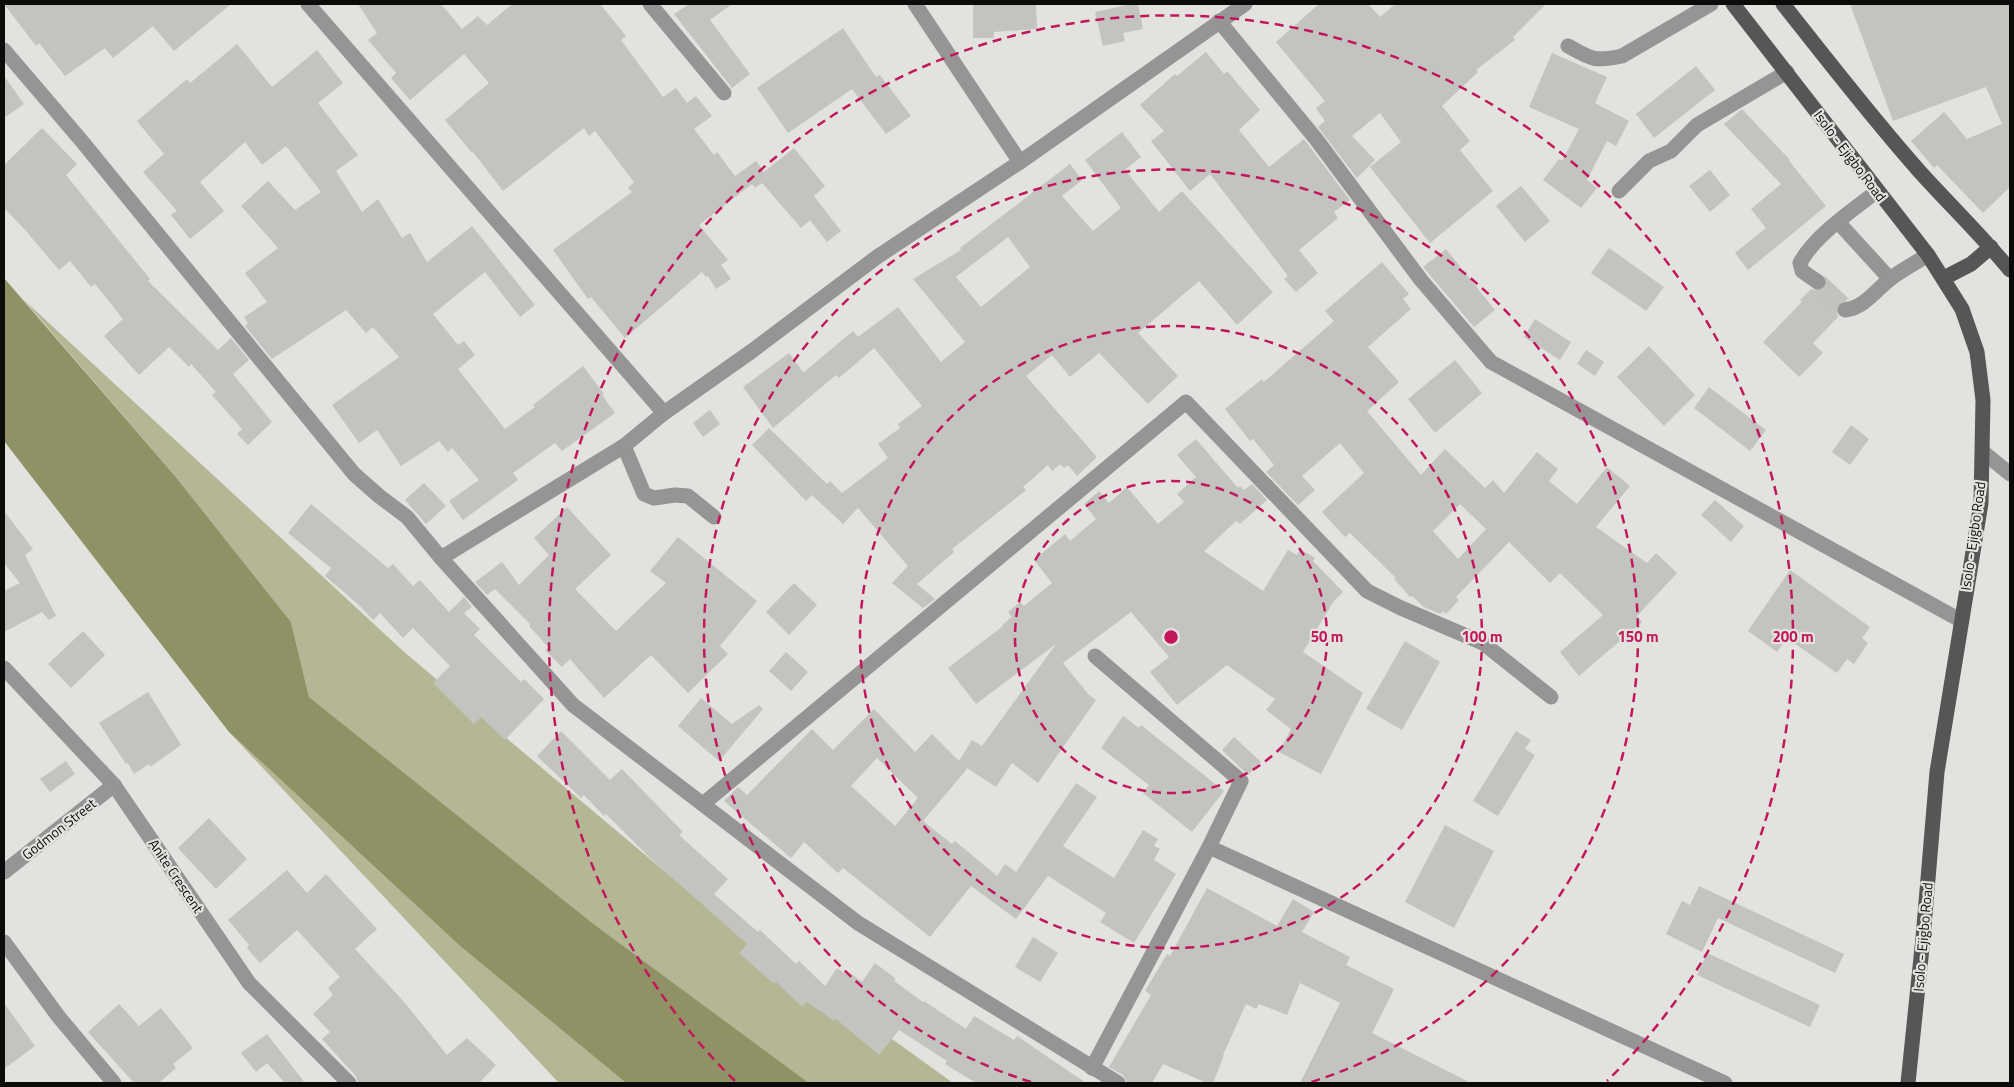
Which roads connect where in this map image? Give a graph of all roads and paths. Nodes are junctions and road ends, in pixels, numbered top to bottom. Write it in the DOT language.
graph roads {
  1 [pos="308,4"];
  2 [pos="650,4"];
  3 [pos="915,4"];
  4 [pos="1245,4"];
  5 [pos="1711,4"];
  6 [pos="1733,4"];
  7 [pos="1783,4"];
  8 [pos="1218,21"];
  9 [pos="1568,46"];
  10 [pos="4,50"];
  11 [pos="1787,72"];
  12 [pos="724,93"];
  13 [pos="1020,162"];
  14 [pos="1619,191"];
  15 [pos="1877,191"];
  16 [pos="1838,222"];
  17 [pos="1991,247"];
  18 [pos="1928,255"];
  19 [pos="2010,270"];
  20 [pos="1944,278"];
  21 [pos="1890,280"];
  22 [pos="1818,282"];
  23 [pos="1845,310"];
  24 [pos="664,413"];
  25 [pos="624,446"];
  26 [pos="1983,452"];
  27 [pos="2010,474"];
  28 [pos="714,517"];
  29 [pos="441,558"];
  30 [pos="1960,620"];
  31 [pos="1095,656"];
  32 [pos="4,668"];
  33 [pos="1551,697"];
  34 [pos="114,785"];
  35 [pos="703,804"];
  36 [pos="1208,847"];
  37 [pos="4,872"];
  38 [pos="4,942"];
  39 [pos="1092,1068"];
  40 [pos="114,1083"];
  41 [pos="349,1083"];
  42 [pos="1118,1083"];
  43 [pos="1725,1083"];
  44 [pos="1908,1083"];
  1 -- 24 [label="street"];
  2 -- 12 [label="street"];
  3 -- 13 [label="street"];
  4 -- 8 [label="street"];
  5 -- 9 [label="street"];
  6 -- 11 [label="main road, Isolo - Ejigbo Road"];
  7 -- 17 [label="main road"];
  8 -- 13 [label="street"];
  8 -- 30 [label="street"];
  10 -- 29 [label="street"];
  11 -- 14 [label="street"];
  11 -- 15 [label="main road, Isolo - Ejigbo Road"];
  13 -- 24 [label="street"];
  15 -- 16 [label="street"];
  15 -- 18 [label="main road, Isolo - Ejigbo Road"];
  16 -- 21 [label="street"];
  16 -- 22 [label="street"];
  17 -- 19 [label="main road"];
  17 -- 20 [label="main road"];
  18 -- 20 [label="main road, Isolo - Ejigbo Road"];
  18 -- 21 [label="street"];
  20 -- 26 [label="main road, Isolo - Ejigbo Road"];
  21 -- 23 [label="street"];
  24 -- 25 [label="street"];
  25 -- 28 [label="street"];
  25 -- 29 [label="street"];
  26 -- 27 [label="street"];
  26 -- 30 [label="main road, Isolo - Ejigbo Road"];
  29 -- 35 [label="street"];
  30 -- 44 [label="main road, Isolo - Ejigbo Road"];
  31 -- 36 [label="street"];
  32 -- 34 [label="street, Anite Crescent"];
  33 -- 35 [label="street"];
  34 -- 37 [label="street, Godmon Street"];
  34 -- 41 [label="street, Anite Crescent"];
  35 -- 39 [label="street"];
  36 -- 39 [label="street"];
  36 -- 43 [label="street"];
  38 -- 40 [label="street"];
  39 -- 42 [label="street"];
}
